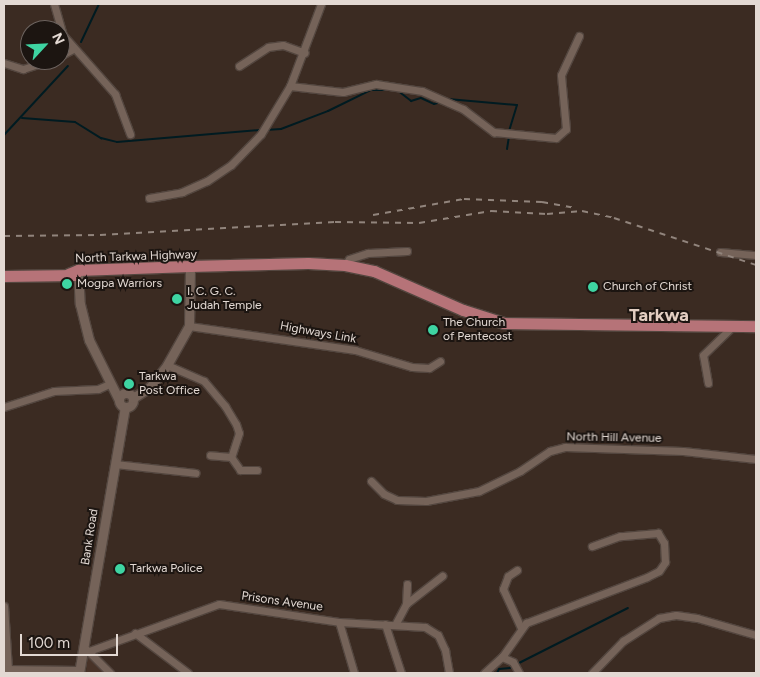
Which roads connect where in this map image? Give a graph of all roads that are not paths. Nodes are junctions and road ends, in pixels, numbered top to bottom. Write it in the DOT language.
graph roads {
  1 [pos="54,4"];
  2 [pos="321,4"];
  3 [pos="579,36"];
  4 [pos="73,49"];
  5 [pos="70,51"];
  6 [pos="305,53"];
  7 [pos="4,63"];
  8 [pos="239,66"];
  9 [pos="20,68"];
  10 [pos="290,86"];
  11 [pos="130,134"];
  12 [pos="149,198"];
  13 [pos="407,251"];
  14 [pos="720,252"];
  15 [pos="756,255"];
  16 [pos="345,265"];
  17 [pos="190,269"];
  18 [pos="74,273"];
  19 [pos="4,276"];
  20 [pos="735,324"];
  21 [pos="188,326"];
  22 [pos="756,326"];
  23 [pos="440,361"];
  24 [pos="167,364"];
  25 [pos="708,383"];
  26 [pos="109,384"];
  27 [pos="122,404"];
  28 [pos="4,407"];
  29 [pos="210,455"];
  30 [pos="230,457"];
  31 [pos="756,459"];
  32 [pos="115,464"];
  33 [pos="257,470"];
  34 [pos="196,473"];
  35 [pos="371,481"];
  36 [pos="592,546"];
  37 [pos="517,570"];
  38 [pos="442,576"];
  39 [pos="407,584"];
  40 [pos="406,604"];
  41 [pos="4,606"];
  42 [pos="339,622"];
  43 [pos="396,623"];
  44 [pos="385,624"];
  45 [pos="521,628"];
  46 [pos="135,633"];
  47 [pos="756,635"];
  48 [pos="86,649"];
  49 [pos="502,657"];
  50 [pos="6,669"];
  51 [pos="79,672"];
  52 [pos="110,673"];
  53 [pos="188,673"];
  54 [pos="354,673"];
  55 [pos="401,673"];
  56 [pos="449,673"];
  57 [pos="484,673"];
  58 [pos="518,673"];
  59 [pos="592,673"];
  1 -- 4 [label="street"];
  2 -- 6 [label="street"];
  3 -- 10 [label="street"];
  4 -- 5 [label="street"];
  4 -- 11 [label="street"];
  6 -- 8 [label="street"];
  6 -- 10 [label="street"];
  7 -- 9 [label="street"];
  10 -- 12 [label="street"];
  13 -- 16 [label="street"];
  14 -- 15 [label="street"];
  16 -- 17 [label="main road, North Tarkwa Highway"];
  16 -- 20 [label="main road, North Tarkwa Highway"];
  17 -- 18 [label="main road, North Tarkwa Highway"];
  17 -- 21 [label="street"];
  18 -- 19 [label="main road, North Tarkwa Highway"];
  18 -- 26 [label="street"];
  20 -- 22 [label="main road, North Tarkwa Highway"];
  20 -- 25 [label="street"];
  21 -- 23 [label="street, Highways Link"];
  21 -- 24 [label="street"];
  24 -- 27 [label="street"];
  24 -- 30 [label="street"];
  26 -- 27 [label="street"];
  26 -- 28 [label="street"];
  27 -- 32 [label="street, Bank Road"];
  29 -- 30 [label="street"];
  30 -- 33 [label="street"];
  31 -- 35 [label="street, North Hill Avenue"];
  32 -- 34 [label="street"];
  32 -- 48 [label="street, Bank Road"];
  36 -- 45 [label="street"];
  37 -- 45 [label="street"];
  38 -- 40 [label="street"];
  39 -- 40 [label="street"];
  40 -- 43 [label="street"];
  41 -- 50 [label="street"];
  42 -- 44 [label="street, Prisons Avenue"];
  42 -- 46 [label="street, Prisons Avenue"];
  42 -- 54 [label="street"];
  43 -- 44 [label="street, Prisons Avenue"];
  43 -- 56 [label="street, Prisons Avenue"];
  44 -- 55 [label="street"];
  45 -- 49 [label="street"];
  46 -- 48 [label="street, Prisons Avenue"];
  46 -- 53 [label="street"];
  47 -- 59 [label="street"];
  48 -- 51 [label="street, Bank Road"];
  48 -- 52 [label="street"];
  49 -- 57 [label="street"];
  49 -- 58 [label="street"];
  50 -- 51 [label="street"];
}
